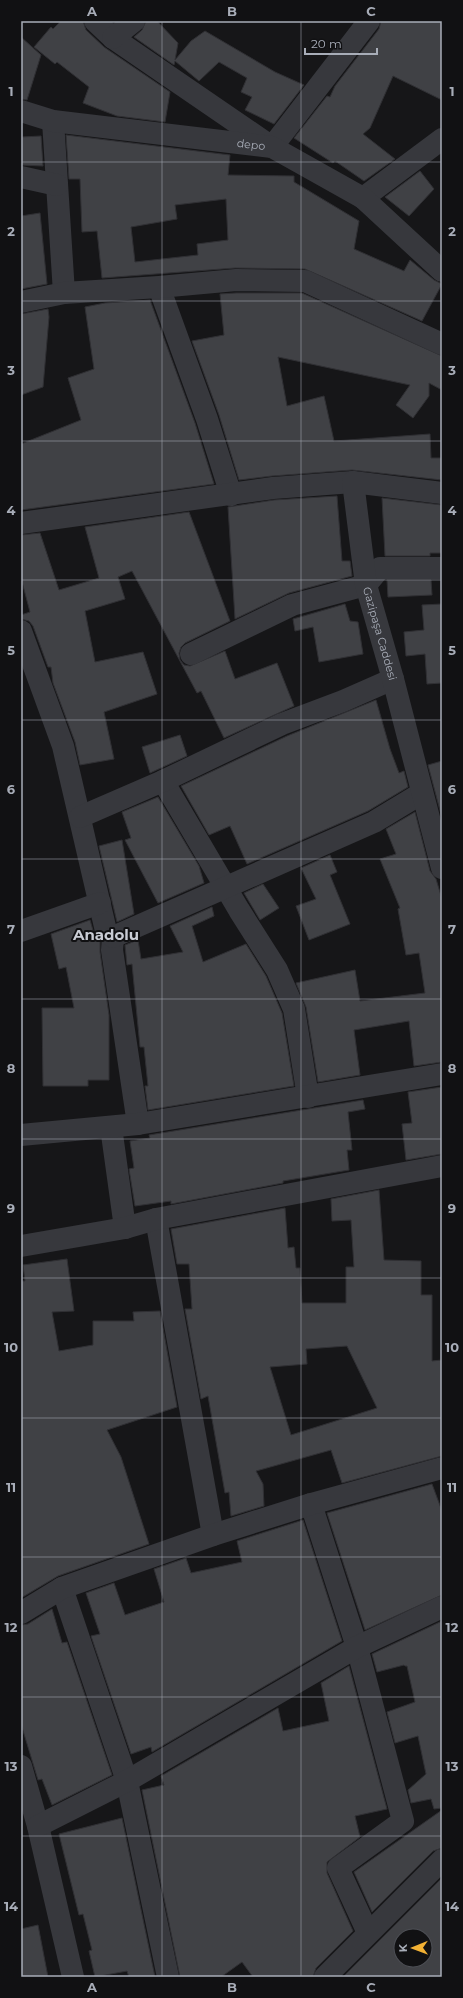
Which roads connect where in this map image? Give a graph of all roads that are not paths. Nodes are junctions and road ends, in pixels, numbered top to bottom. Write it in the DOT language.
graph roads {
  1 [pos="95,21"];
  2 [pos="134,21"];
  3 [pos="369,21"];
  4 [pos="113,38"];
  5 [pos="21,112"];
  6 [pos="53,121"];
  7 [pos="442,139"];
  8 [pos="272,147"];
  9 [pos="21,177"];
  10 [pos="57,185"];
  11 [pos="363,198"];
  12 [pos="442,271"];
  13 [pos="160,287"];
  14 [pos="64,293"];
  15 [pos="21,302"];
  16 [pos="442,344"];
  17 [pos="353,482"];
  18 [pos="442,493"];
  19 [pos="231,495"];
  20 [pos="21,524"];
  21 [pos="442,568"];
  22 [pos="366,585"];
  23 [pos="21,631"];
  24 [pos="190,654"];
  25 [pos="393,679"];
  26 [pos="163,781"];
  27 [pos="422,793"];
  28 [pos="435,815"];
  29 [pos="80,817"];
  30 [pos="442,868"];
  31 [pos="225,887"];
  32 [pos="100,903"];
  33 [pos="21,931"];
  34 [pos="113,937"];
  35 [pos="442,1074"];
  36 [pos="308,1097"];
  37 [pos="138,1124"];
  38 [pos="110,1127"];
  39 [pos="21,1135"];
  40 [pos="442,1166"];
  41 [pos="156,1219"];
  42 [pos="125,1228"];
  43 [pos="21,1246"];
  44 [pos="441,1472"];
  45 [pos="312,1504"];
  46 [pos="213,1535"];
  47 [pos="62,1588"];
  48 [pos="442,1607"];
  49 [pos="21,1613"];
  50 [pos="356,1647"];
  51 [pos="21,1766"];
  52 [pos="128,1781"];
  53 [pos="38,1826"];
  54 [pos="442,1860"];
  55 [pos="368,1933"];
  56 [pos="74,1977"];
  57 [pos="168,1977"];
  58 [pos="325,1977"];
  1 -- 4 [label="street"];
  2 -- 4 [label="street"];
  3 -- 8 [label="street"];
  4 -- 8 [label="street"];
  5 -- 6 [label="street, depo"];
  6 -- 8 [label="street, depo"];
  6 -- 10 [label="street"];
  7 -- 11 [label="street"];
  8 -- 11 [label="street, depo"];
  9 -- 10 [label="street"];
  10 -- 14 [label="street"];
  11 -- 12 [label="street, depo"];
  13 -- 14 [label="street"];
  13 -- 16 [label="street"];
  13 -- 19 [label="street"];
  14 -- 15 [label="street"];
  17 -- 18 [label="street"];
  17 -- 19 [label="street"];
  17 -- 22 [label="street, Gazipaşa Caddesi"];
  19 -- 20 [label="street"];
  21 -- 22 [label="street"];
  22 -- 24 [label="street"];
  22 -- 25 [label="street, Gazipaşa Caddesi"];
  23 -- 29 [label="street"];
  25 -- 26 [label="street"];
  25 -- 27 [label="street, Gazipaşa Caddesi"];
  26 -- 29 [label="street"];
  26 -- 31 [label="street"];
  27 -- 28 [label="street, Gazipaşa Caddesi"];
  27 -- 31 [label="street"];
  28 -- 30 [label="street, Gazipaşa Caddesi"];
  29 -- 32 [label="street"];
  31 -- 34 [label="street"];
  31 -- 36 [label="street"];
  32 -- 33 [label="street"];
  32 -- 34 [label="street"];
  34 -- 37 [label="street"];
  35 -- 36 [label="street"];
  36 -- 37 [label="street"];
  37 -- 38 [label="street"];
  38 -- 39 [label="street"];
  38 -- 42 [label="street"];
  40 -- 41 [label="street"];
  41 -- 42 [label="street"];
  41 -- 46 [label="street"];
  42 -- 43 [label="street"];
  44 -- 45 [label="street"];
  45 -- 46 [label="street"];
  45 -- 50 [label="street"];
  46 -- 47 [label="street"];
  47 -- 49 [label="street"];
  47 -- 52 [label="street"];
  48 -- 50 [label="street"];
  50 -- 52 [label="street"];
  50 -- 55 [label="street"];
  51 -- 53 [label="street"];
  52 -- 53 [label="street"];
  52 -- 57 [label="street"];
  53 -- 56 [label="street"];
  54 -- 55 [label="street"];
  55 -- 58 [label="street"];
}
